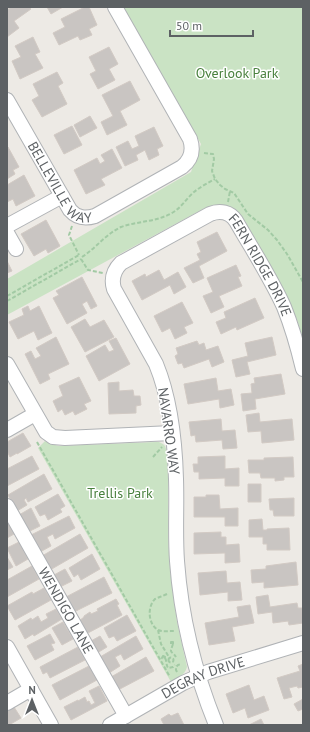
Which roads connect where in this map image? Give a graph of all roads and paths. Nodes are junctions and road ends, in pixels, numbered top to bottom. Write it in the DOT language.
graph roads {
  1 [pos="115,7"];
  2 [pos="7,100"];
  3 [pos="196,152"];
  4 [pos="215,179"];
  5 [pos="230,191"];
  6 [pos="62,196"];
  7 [pos="226,209"];
  8 [pos="73,223"];
  9 [pos="7,226"];
  10 [pos="7,233"];
  11 [pos="16,249"];
  12 [pos="81,257"];
  13 [pos="106,274"];
  14 [pos="37,279"];
  15 [pos="32,282"];
  16 [pos="303,282"];
  17 [pos="39,283"];
  18 [pos="34,286"];
  19 [pos="7,296"];
  20 [pos="7,301"];
  21 [pos="7,364"];
  22 [pos="303,369"];
  23 [pos="35,414"];
  24 [pos="7,430"];
  25 [pos="172,433"];
  26 [pos="37,442"];
  27 [pos="162,447"];
  28 [pos="153,457"];
  29 [pos="7,506"];
  30 [pos="167,594"];
  31 [pos="158,630"];
  32 [pos="174,631"];
  33 [pos="303,643"];
  34 [pos="172,644"];
  35 [pos="7,647"];
  36 [pos="179,655"];
  37 [pos="170,657"];
  38 [pos="165,658"];
  39 [pos="174,658"];
  40 [pos="167,662"];
  41 [pos="172,662"];
  42 [pos="162,664"];
  43 [pos="181,664"];
  44 [pos="175,666"];
  45 [pos="177,673"];
  46 [pos="199,676"];
  47 [pos="170,677"];
  48 [pos="31,689"];
  49 [pos="7,703"];
  50 [pos="126,716"];
  51 [pos="51,725"];
  52 [pos="110,725"];
  53 [pos="216,725"];
  1 -- 3 [label="street"];
  2 -- 6 [label="street, BELLEVILLE WAY"];
  3 -- 4 [label="path"];
  3 -- 6 [label="street, BELLEVILLE WAY"];
  4 -- 5 [label="path"];
  4 -- 12 [label="path"];
  5 -- 7 [label="path"];
  5 -- 16 [label="path"];
  6 -- 9 [label="street"];
  7 -- 22 [label="street, FERN RIDGE DRIVE"];
  7 -- 25 [label="street, NAVARRO WAY"];
  8 -- 12 [label="path"];
  10 -- 11 [label="street"];
  12 -- 13 [label="path"];
  12 -- 14 [label="path"];
  12 -- 17 [label="path"];
  14 -- 15 [label="path"];
  14 -- 17 [label="path"];
  15 -- 18 [label="path"];
  15 -- 19 [label="path"];
  17 -- 18 [label="path"];
  18 -- 20 [label="path"];
  21 -- 23 [label="street"];
  23 -- 24 [label="street"];
  23 -- 25 [label="street"];
  25 -- 46 [label="street, NAVARRO WAY"];
  26 -- 42 [label="path"];
  27 -- 28 [label="path"];
  29 -- 50 [label="street, WENDIGO LANE"];
  30 -- 31 [label="path"];
  31 -- 32 [label="path"];
  31 -- 37 [label="path"];
  33 -- 46 [label="street, DEGRAY DRIVE"];
  34 -- 39 [label="path"];
  35 -- 48 [label="street"];
  36 -- 39 [label="path"];
  37 -- 39 [label="path"];
  37 -- 40 [label="path"];
  38 -- 40 [label="path"];
  39 -- 41 [label="path"];
  40 -- 41 [label="path"];
  40 -- 42 [label="path"];
  40 -- 44 [label="path"];
  41 -- 44 [label="path"];
  42 -- 47 [label="path"];
  43 -- 44 [label="path"];
  44 -- 45 [label="path"];
  46 -- 50 [label="street, DEGRAY DRIVE"];
  46 -- 53 [label="street, NAVARRO WAY"];
  48 -- 49 [label="street"];
  48 -- 51 [label="street"];
  50 -- 52 [label="street, DEGRAY DRIVE"];
}
